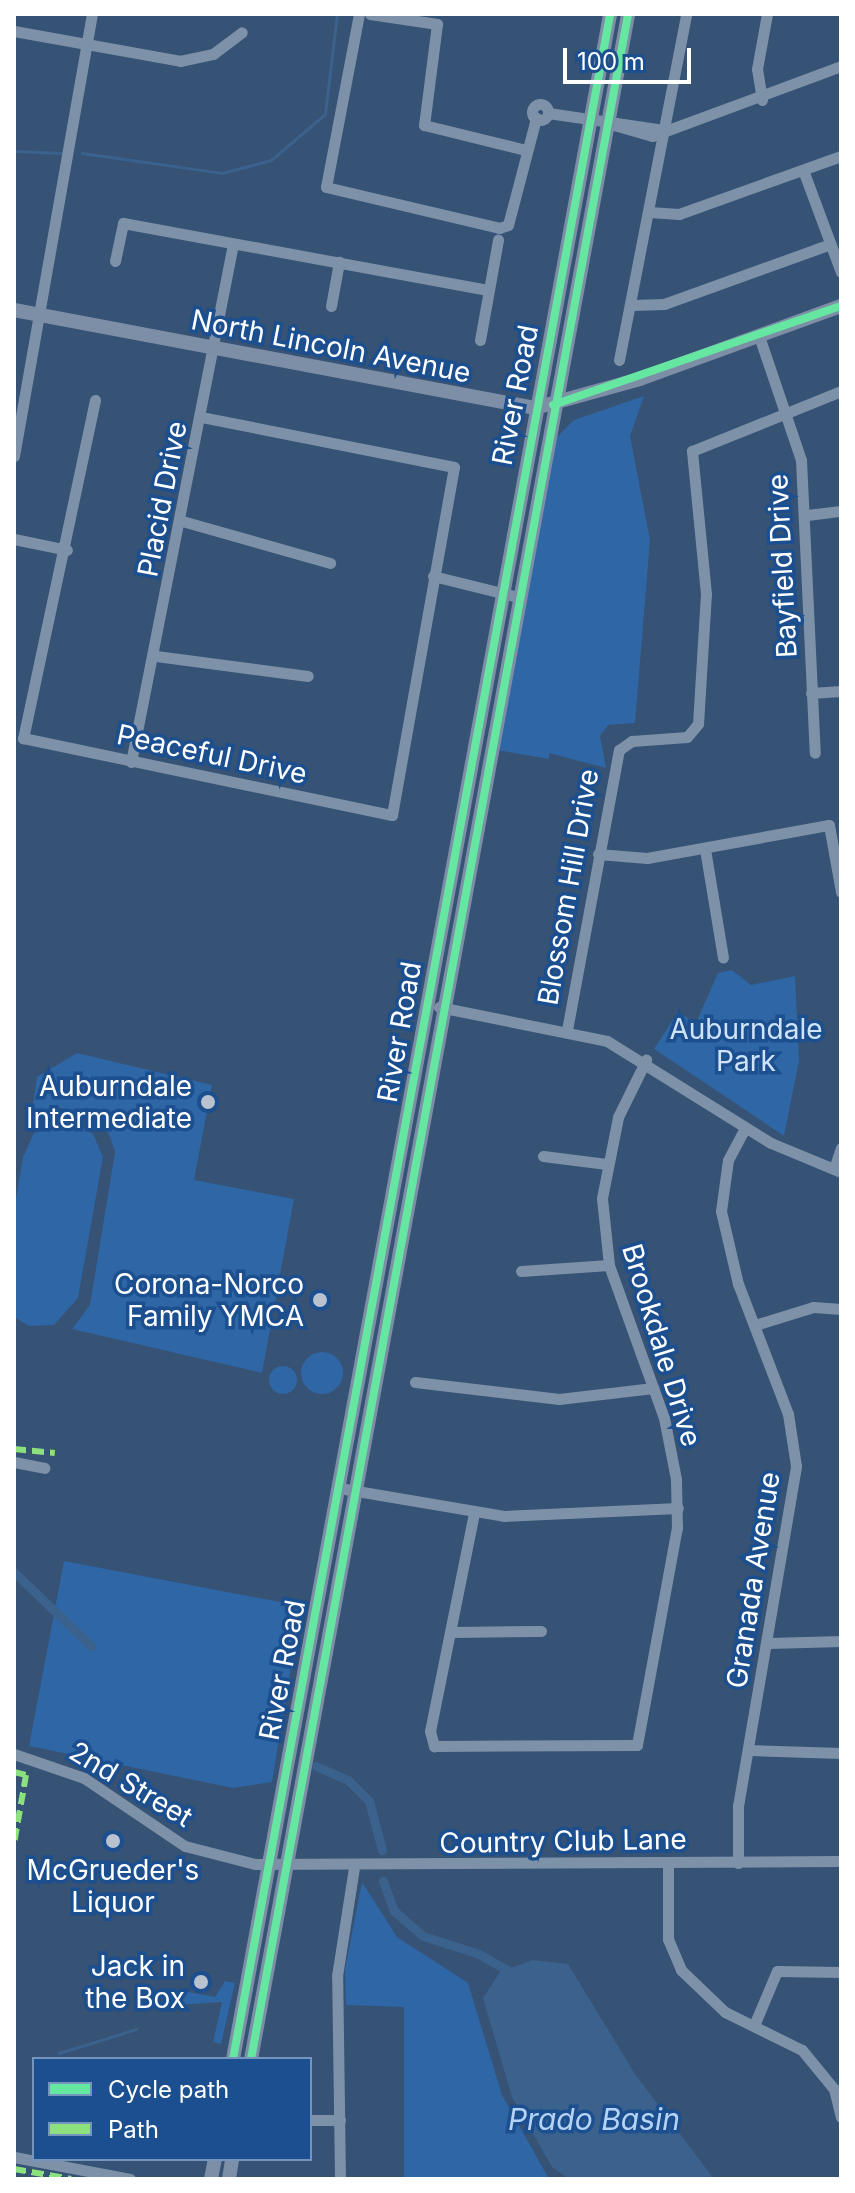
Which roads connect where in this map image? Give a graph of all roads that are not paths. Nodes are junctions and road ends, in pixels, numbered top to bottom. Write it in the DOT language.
graph roads {
  1 [pos="92,14"];
  2 [pos="359,14"];
  3 [pos="370,14"];
  4 [pos="610,14"];
  5 [pos="628,14"];
  6 [pos="686,14"];
  7 [pos="767,14"];
  8 [pos="14,31"];
  9 [pos="242,32"];
  10 [pos="86,43"];
  11 [pos="841,66"];
  12 [pos="762,100"];
  13 [pos="589,123"];
  14 [pos="607,123"];
  15 [pos="664,130"];
  16 [pos="526,150"];
  17 [pos="841,156"];
  18 [pos="803,170"];
  19 [pos="649,212"];
  20 [pos="498,240"];
  21 [pos="233,244"];
  22 [pos="831,244"];
  23 [pos="115,261"];
  24 [pos="339,262"];
  25 [pos="841,272"];
  26 [pos="488,290"];
  27 [pos="632,305"];
  28 [pos="331,306"];
  29 [pos="841,306"];
  30 [pos="14,310"];
  31 [pos="35,314"];
  32 [pos="759,336"];
  33 [pos="480,340"];
  34 [pos="214,349"];
  35 [pos="619,360"];
  36 [pos="841,391"];
  37 [pos="95,400"];
  38 [pos="553,405"];
  39 [pos="535,408"];
  40 [pos="787,411"];
  41 [pos="202,417"];
  42 [pos="14,456"];
  43 [pos="841,511"];
  44 [pos="807,515"];
  45 [pos="182,521"];
  46 [pos="14,539"];
  47 [pos="67,550"];
  48 [pos="330,563"];
  49 [pos="433,576"];
  50 [pos="499,590"];
  51 [pos="518,597"];
  52 [pos="156,656"];
  53 [pos="308,676"];
  54 [pos="841,691"];
  55 [pos="811,693"];
  56 [pos="815,753"];
  57 [pos="131,762"];
  58 [pos="705,849"];
  59 [pos="598,854"];
  60 [pos="841,892"];
  61 [pos="723,958"];
  62 [pos="426,1005"];
  63 [pos="443,1007"];
  64 [pos="567,1030"];
  65 [pos="646,1060"];
  66 [pos="745,1128"];
  67 [pos="841,1148"];
  68 [pos="543,1156"];
  69 [pos="606,1164"];
  70 [pos="837,1170"];
  71 [pos="609,1265"];
  72 [pos="521,1271"];
  73 [pos="841,1309"];
  74 [pos="755,1325"];
  75 [pos="415,1382"];
  76 [pos="653,1388"];
  77 [pos="14,1462"];
  78 [pos="44,1468"];
  79 [pos="339,1488"];
  80 [pos="356,1490"];
  81 [pos="678,1508"];
  82 [pos="474,1513"];
  83 [pos="541,1631"];
  84 [pos="453,1632"];
  85 [pos="841,1641"];
  86 [pos="769,1643"];
  87 [pos="750,1750"];
  88 [pos="841,1753"];
  89 [pos="14,1754"];
  90 [pos="841,1861"];
  91 [pos="738,1863"];
  92 [pos="668,1864"];
  93 [pos="269,1865"];
  94 [pos="285,1866"];
  95 [pos="354,1867"];
  96 [pos="841,1972"];
  97 [pos="755,2023"];
  98 [pos="233,2057"];
  99 [pos="251,2057"];
  100 [pos="838,2088"];
  101 [pos="841,2117"];
  102 [pos="312,2120"];
  103 [pos="340,2120"];
  104 [pos="32,2161"];
  105 [pos="106,2177"];
  106 [pos="130,2179"];
  107 [pos="340,2179"];
  1 -- 10 [label="street"];
  2 -- 16 [label="street"];
  3 -- 16 [label="street"];
  4 -- 13 [label="main road, River Road"];
  5 -- 14 [label="main road, River Road"];
  6 -- 15 [label="street"];
  7 -- 12 [label="street"];
  8 -- 10 [label="street"];
  9 -- 10 [label="street"];
  10 -- 31 [label="street"];
  11 -- 12 [label="street"];
  12 -- 15 [label="street"];
  13 -- 14 [label="street"];
  13 -- 16 [label="street"];
  13 -- 39 [label="main road, River Road"];
  14 -- 15 [label="street"];
  14 -- 38 [label="main road, River Road"];
  15 -- 19 [label="street"];
  17 -- 18 [label="street"];
  18 -- 19 [label="street"];
  18 -- 22 [label="street"];
  19 -- 27 [label="street"];
  20 -- 26 [label="street"];
  21 -- 23 [label="street"];
  21 -- 24 [label="street"];
  21 -- 34 [label="street, Placid Drive"];
  22 -- 25 [label="street"];
  22 -- 27 [label="street"];
  24 -- 26 [label="street"];
  24 -- 28 [label="street"];
  26 -- 33 [label="street"];
  27 -- 35 [label="street"];
  29 -- 32 [label="main road, North Lincoln Avenue"];
  30 -- 31 [label="main road, North Lincoln Avenue"];
  31 -- 34 [label="main road, North Lincoln Avenue"];
  31 -- 42 [label="street"];
  32 -- 38 [label="main road, North Lincoln Avenue"];
  32 -- 40 [label="street, Bayfield Drive"];
  34 -- 39 [label="main road, North Lincoln Avenue"];
  34 -- 41 [label="street, Placid Drive"];
  36 -- 40 [label="street, Blossom Hill Drive"];
  37 -- 47 [label="street"];
  38 -- 39 [label="main road, North Lincoln Avenue"];
  38 -- 51 [label="main road, River Road"];
  39 -- 50 [label="main road, River Road"];
  40 -- 44 [label="street, Bayfield Drive"];
  40 -- 59 [label="street, Blossom Hill Drive"];
  41 -- 45 [label="street, Placid Drive"];
  41 -- 49 [label="street"];
  43 -- 44 [label="street"];
  44 -- 55 [label="street, Bayfield Drive"];
  45 -- 48 [label="street"];
  45 -- 52 [label="street, Placid Drive"];
  46 -- 47 [label="street"];
  47 -- 57 [label="street, Peaceful Drive"];
  49 -- 50 [label="street"];
  49 -- 57 [label="street, Peaceful Drive"];
  50 -- 51 [label="street"];
  50 -- 62 [label="main road, River Road"];
  51 -- 63 [label="main road, River Road"];
  52 -- 53 [label="street"];
  52 -- 57 [label="street, Placid Drive"];
  54 -- 55 [label="street"];
  55 -- 56 [label="street, Bayfield Drive"];
  58 -- 59 [label="street"];
  58 -- 60 [label="street"];
  58 -- 61 [label="street"];
  59 -- 64 [label="street, Blossom Hill Drive"];
  62 -- 63 [label="street"];
  62 -- 79 [label="main road, River Road"];
  63 -- 64 [label="street"];
  63 -- 80 [label="main road, River Road"];
  64 -- 65 [label="street"];
  65 -- 66 [label="street"];
  65 -- 69 [label="street, Brookdale Drive"];
  66 -- 70 [label="street"];
  66 -- 74 [label="street, Granada Avenue"];
  67 -- 70 [label="street"];
  68 -- 69 [label="street"];
  69 -- 71 [label="street, Brookdale Drive"];
  71 -- 72 [label="street"];
  71 -- 76 [label="street, Brookdale Drive"];
  73 -- 74 [label="street"];
  74 -- 86 [label="street, Granada Avenue"];
  75 -- 76 [label="street"];
  76 -- 81 [label="street, Brookdale Drive"];
  77 -- 78 [label="street"];
  79 -- 80 [label="street"];
  79 -- 93 [label="main road, River Road"];
  80 -- 82 [label="street"];
  80 -- 94 [label="main road, River Road"];
  81 -- 82 [label="street"];
  81 -- 84 [label="street, Brookdale Drive"];
  82 -- 84 [label="street"];
  83 -- 84 [label="street"];
  85 -- 86 [label="street"];
  86 -- 87 [label="street, Granada Avenue"];
  87 -- 88 [label="street"];
  87 -- 91 [label="street, Granada Avenue"];
  89 -- 93 [label="street, 2nd Street"];
  90 -- 91 [label="street, Country Club Lane"];
  91 -- 92 [label="street, Country Club Lane"];
  92 -- 95 [label="street, Country Club Lane"];
  92 -- 97 [label="street"];
  93 -- 94 [label="street, 2nd Street"];
  93 -- 98 [label="main road, River Road"];
  94 -- 95 [label="street, Country Club Lane"];
  94 -- 99 [label="main road, River Road"];
  95 -- 103 [label="street"];
  96 -- 97 [label="street"];
  97 -- 100 [label="street"];
  100 -- 101 [label="street"];
  102 -- 103 [label="street"];
  103 -- 107 [label="street"];
  104 -- 105 [label="street"];
  105 -- 106 [label="street"];
}
